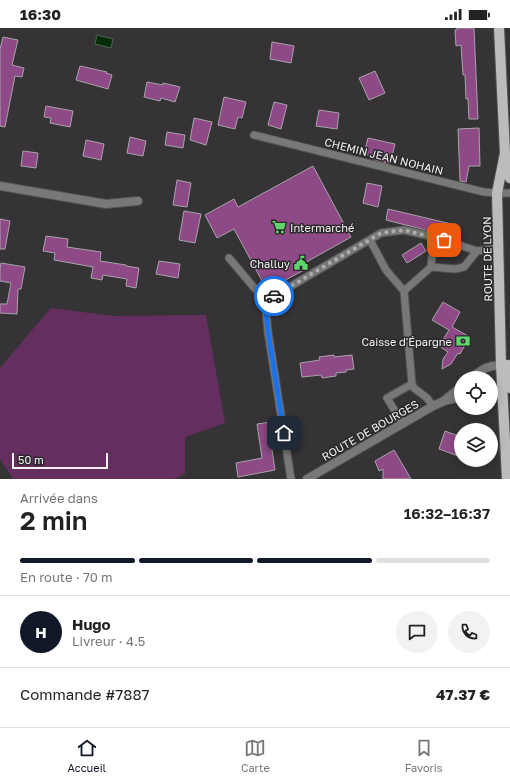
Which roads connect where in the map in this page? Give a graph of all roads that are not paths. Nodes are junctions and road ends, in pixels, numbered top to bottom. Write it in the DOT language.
graph roads {
  1 [pos="499,28"];
  2 [pos="507,134"];
  3 [pos="254,135"];
  4 [pos="507,153"];
  5 [pos="510,178"];
  6 [pos="0,186"];
  7 [pos="497,193"];
  8 [pos="510,193"];
  9 [pos="138,201"];
  10 [pos="434,237"];
  11 [pos="370,240"];
  12 [pos="498,248"];
  13 [pos="477,251"];
  14 [pos="229,258"];
  15 [pos="431,266"];
  16 [pos="404,291"];
  17 [pos="268,304"];
  18 [pos="501,365"];
  19 [pos="481,371"];
  20 [pos="412,384"];
  21 [pos="508,391"];
  22 [pos="454,392"];
  23 [pos="498,393"];
  24 [pos="454,399"];
  25 [pos="444,401"];
  26 [pos="433,406"];
  27 [pos="403,424"];
  28 [pos="291,479"];
  29 [pos="307,479"];
  30 [pos="507,479"];
  1 -- 2 [label="main road, ROUTE DE LYON"];
  2 -- 4 [label="main road, ROUTE DE LYON"];
  3 -- 7 [label="lane, CHEMIN JEAN NOHAIN"];
  4 -- 5 [label="main road, ROUTE DE LYON"];
  4 -- 7 [label="main road, ROUTE DE LYON"];
  6 -- 9 [label="street"];
  7 -- 8 [label="lane, CHEMIN JEAN NOHAIN"];
  7 -- 12 [label="main road, ROUTE DE LYON"];
  10 -- 11 [label="lane"];
  10 -- 13 [label="lane"];
  10 -- 15 [label="lane"];
  11 -- 16 [label="lane"];
  11 -- 17 [label="lane"];
  12 -- 13 [label="lane"];
  12 -- 18 [label="main road, ROUTE DE LYON"];
  13 -- 15 [label="lane"];
  14 -- 17 [label="lane"];
  15 -- 16 [label="lane"];
  16 -- 20 [label="lane"];
  17 -- 28 [label="lane"];
  18 -- 19 [label="street"];
  18 -- 21 [label="main road"];
  20 -- 26 [label="lane"];
  20 -- 27 [label="lane"];
  21 -- 23 [label="street"];
  21 -- 30 [label="main road"];
  22 -- 25 [label="street, ROUTE DE BOURGES"];
  24 -- 25 [label="street, ROUTE DE BOURGES"];
  25 -- 26 [label="street, ROUTE DE BOURGES"];
  26 -- 27 [label="street, ROUTE DE BOURGES"];
  27 -- 29 [label="street, ROUTE DE BOURGES"];
}
